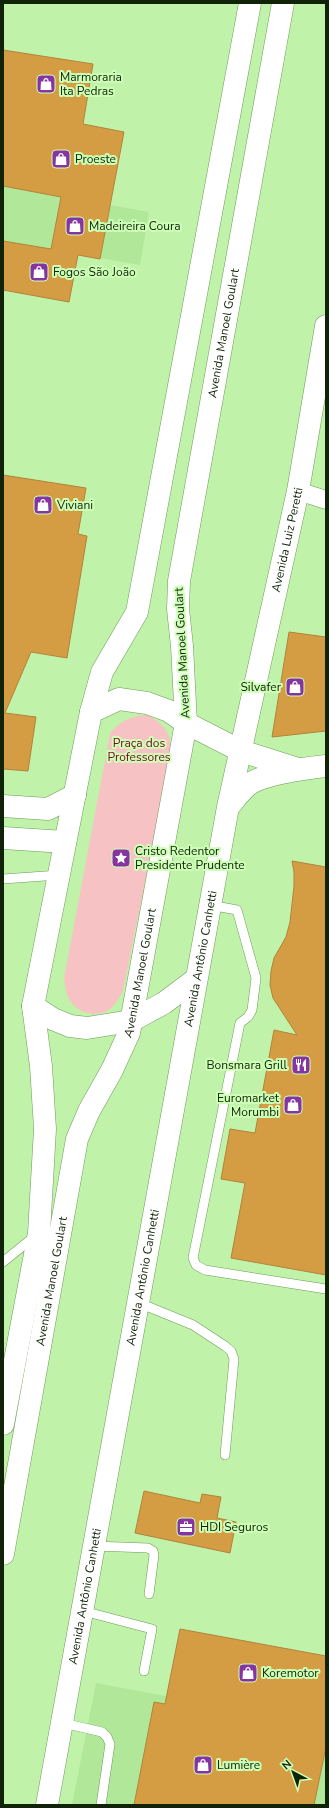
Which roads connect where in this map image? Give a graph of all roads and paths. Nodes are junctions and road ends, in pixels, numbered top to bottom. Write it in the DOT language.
graph roads {
  1 [pos="250,3"];
  2 [pos="283,3"];
  3 [pos="326,326"];
  4 [pos="298,491"];
  5 [pos="326,500"];
  6 [pos="91,712"];
  7 [pos="186,723"];
  8 [pos="241,751"];
  9 [pos="326,766"];
  10 [pos="298,769"];
  11 [pos="75,795"];
  12 [pos="3,806"];
  13 [pos="228,807"];
  14 [pos="3,838"];
  15 [pos="65,842"];
  16 [pos="59,875"];
  17 [pos="3,879"];
  18 [pos="210,905"];
  19 [pos="196,979"];
  20 [pos="33,1006"];
  21 [pos="131,1021"];
  22 [pos="39,1233"];
  23 [pos="3,1262"];
  24 [pos="326,1289"];
  25 [pos="139,1303"];
  26 [pos="3,1424"];
  27 [pos="225,1455"];
  28 [pos="94,1546"];
  29 [pos="3,1554"];
  30 [pos="149,1594"];
  31 [pos="83,1611"];
  32 [pos="144,1671"];
  33 [pos="63,1723"];
  34 [pos="47,1805"];
  35 [pos="101,1805"];
  1 -- 6 [label="main road, Avenida Manoel Goulart"];
  2 -- 7 [label="main road, Avenida Manoel Goulart"];
  3 -- 4 [label="main road, Avenida Luiz Peretti"];
  4 -- 5 [label="street"];
  4 -- 8 [label="main road, Avenida Luiz Peretti"];
  6 -- 7 [label="main road"];
  6 -- 11 [label="main road, Avenida Manoel Goulart"];
  7 -- 8 [label="main road"];
  7 -- 21 [label="main road, Avenida Manoel Goulart"];
  8 -- 10 [label="main road"];
  8 -- 13 [label="main road, Avenida Antônio Canhetti"];
  9 -- 10 [label="main road"];
  10 -- 13 [label="main road"];
  11 -- 12 [label="main road"];
  11 -- 15 [label="main road, Avenida Manoel Goulart"];
  13 -- 18 [label="main road, Avenida Antônio Canhetti"];
  14 -- 15 [label="main road"];
  15 -- 16 [label="main road, Avenida Manoel Goulart"];
  16 -- 17 [label="lane"];
  16 -- 20 [label="main road, Avenida Manoel Goulart"];
  18 -- 19 [label="main road, Avenida Antônio Canhetti"];
  18 -- 24 [label="lane"];
  19 -- 21 [label="main road"];
  19 -- 25 [label="main road, Avenida Antônio Canhetti"];
  20 -- 21 [label="main road"];
  20 -- 22 [label="main road, Avenida Manoel Goulart"];
  21 -- 29 [label="main road, Avenida Manoel Goulart"];
  22 -- 23 [label="lane"];
  22 -- 26 [label="main road, Avenida Manoel Goulart"];
  25 -- 27 [label="lane"];
  25 -- 28 [label="main road, Avenida Antônio Canhetti"];
  28 -- 30 [label="lane"];
  28 -- 31 [label="main road, Avenida Antônio Canhetti"];
  31 -- 32 [label="lane"];
  31 -- 33 [label="main road, Avenida Antônio Canhetti"];
  33 -- 34 [label="main road, Avenida Antônio Canhetti"];
  33 -- 35 [label="lane"];
}
